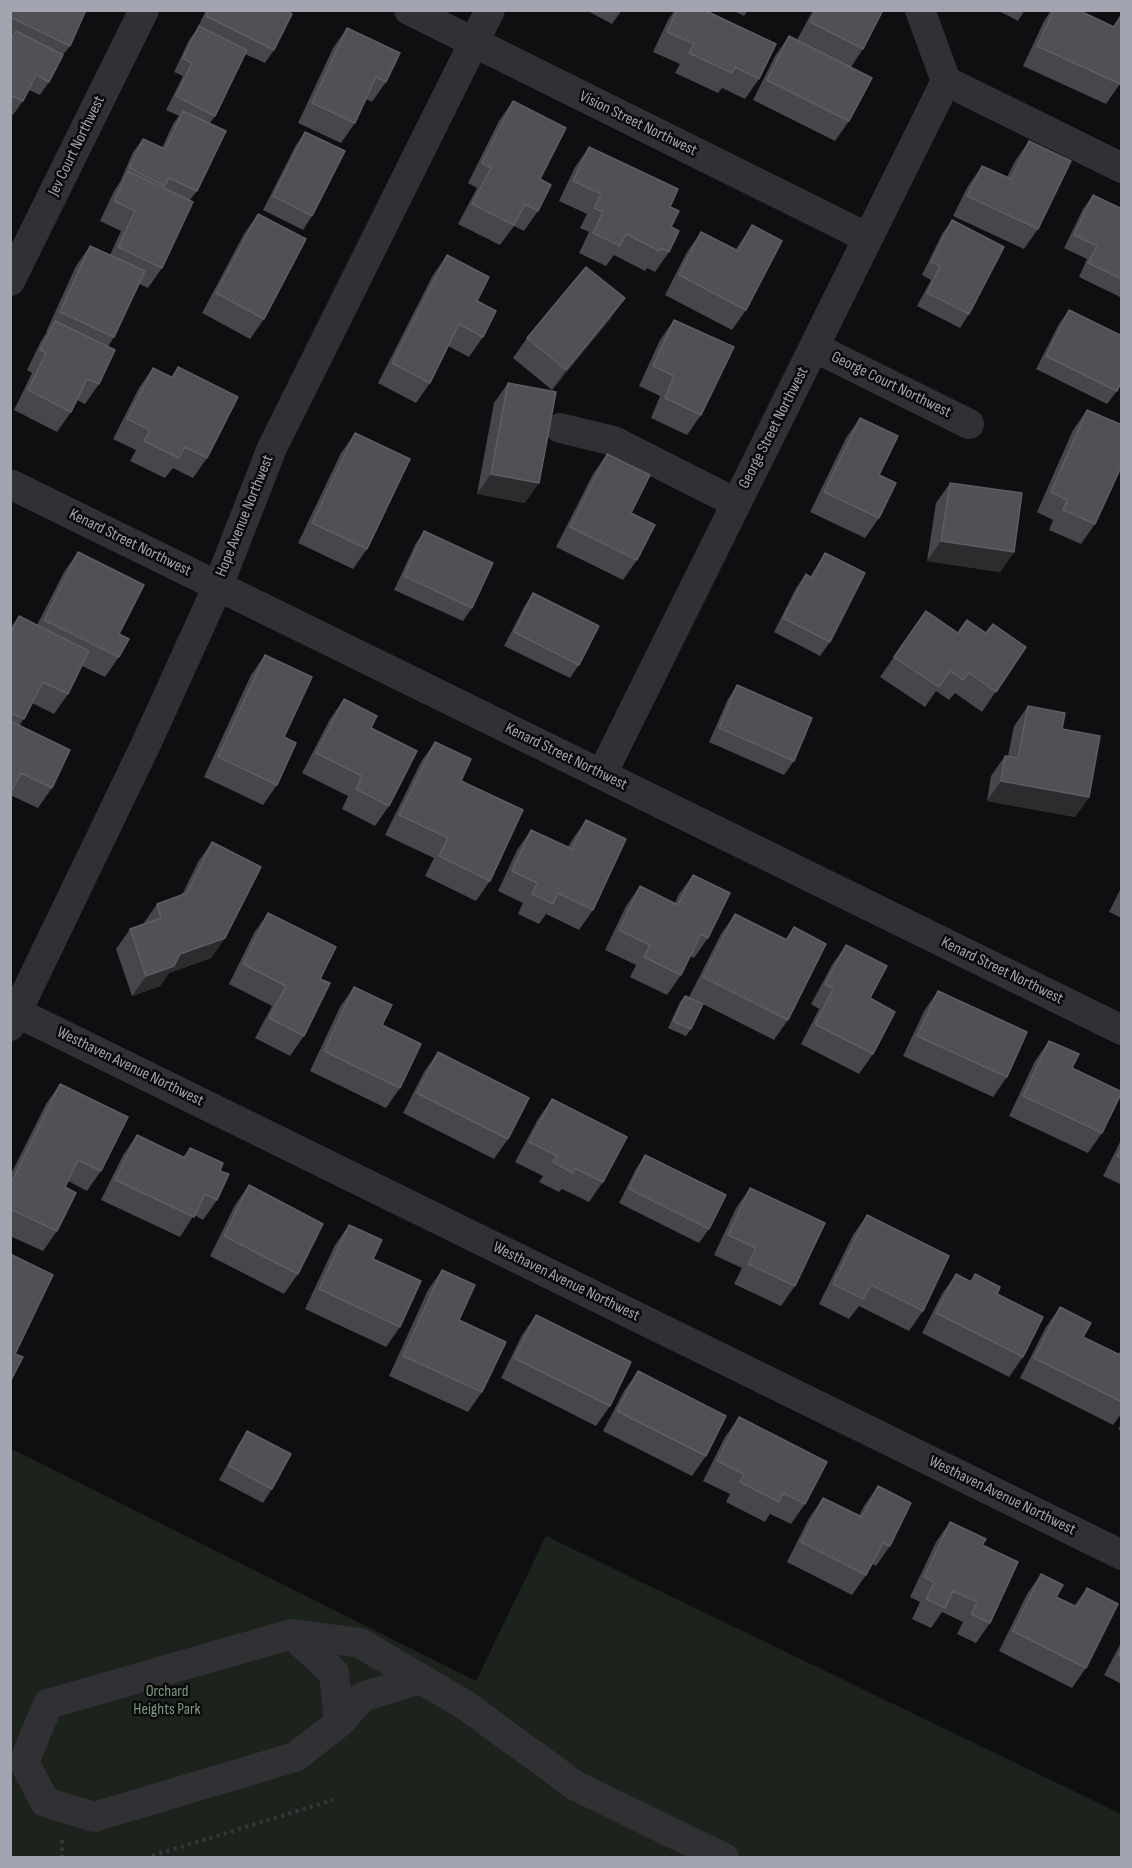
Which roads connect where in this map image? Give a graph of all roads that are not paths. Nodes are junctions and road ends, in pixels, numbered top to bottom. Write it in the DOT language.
graph roads {
  1 [pos="144,10"];
  2 [pos="409,10"];
  3 [pos="490,10"];
  4 [pos="920,10"];
  5 [pos="474,43"];
  6 [pos="946,81"];
  7 [pos="1122,168"];
  8 [pos="868,238"];
  9 [pos="10,281"];
  10 [pos="814,347"];
  11 [pos="969,424"];
  12 [pos="560,428"];
  13 [pos="10,484"];
  14 [pos="736,503"];
  15 [pos="218,586"];
  16 [pos="602,774"];
  17 [pos="13,1016"];
  18 [pos="1122,1030"];
  19 [pos="1122,1555"];
  20 [pos="292,1634"];
  21 [pos="420,1679"];
  22 [pos="339,1723"];
  23 [pos="724,1857"];
  1 -- 9 [label="street, Jev Court Northwest"];
  2 -- 5 [label="street, Vision Street Northwest"];
  3 -- 5 [label="street, Hope Avenue Northwest"];
  4 -- 6 [label="street"];
  5 -- 8 [label="street, Vision Street Northwest"];
  5 -- 15 [label="street, Hope Avenue Northwest"];
  6 -- 7 [label="street"];
  6 -- 8 [label="street, George Street Northwest"];
  8 -- 10 [label="street, George Street Northwest"];
  10 -- 11 [label="street, George Court Northwest"];
  10 -- 14 [label="street, George Street Northwest"];
  12 -- 14 [label="street"];
  13 -- 15 [label="street, Kenard Street Northwest"];
  14 -- 16 [label="street, George Street Northwest"];
  15 -- 16 [label="street, Kenard Street Northwest"];
  15 -- 17 [label="street, Hope Avenue Northwest"];
  16 -- 18 [label="street, Kenard Street Northwest"];
  17 -- 19 [label="street, Westhaven Avenue Northwest"];
  20 -- 21 [label="street"];
  20 -- 22 [label="street"];
  20 -- 22 [label="street"];
  21 -- 22 [label="street"];
  21 -- 23 [label="street"];
}
